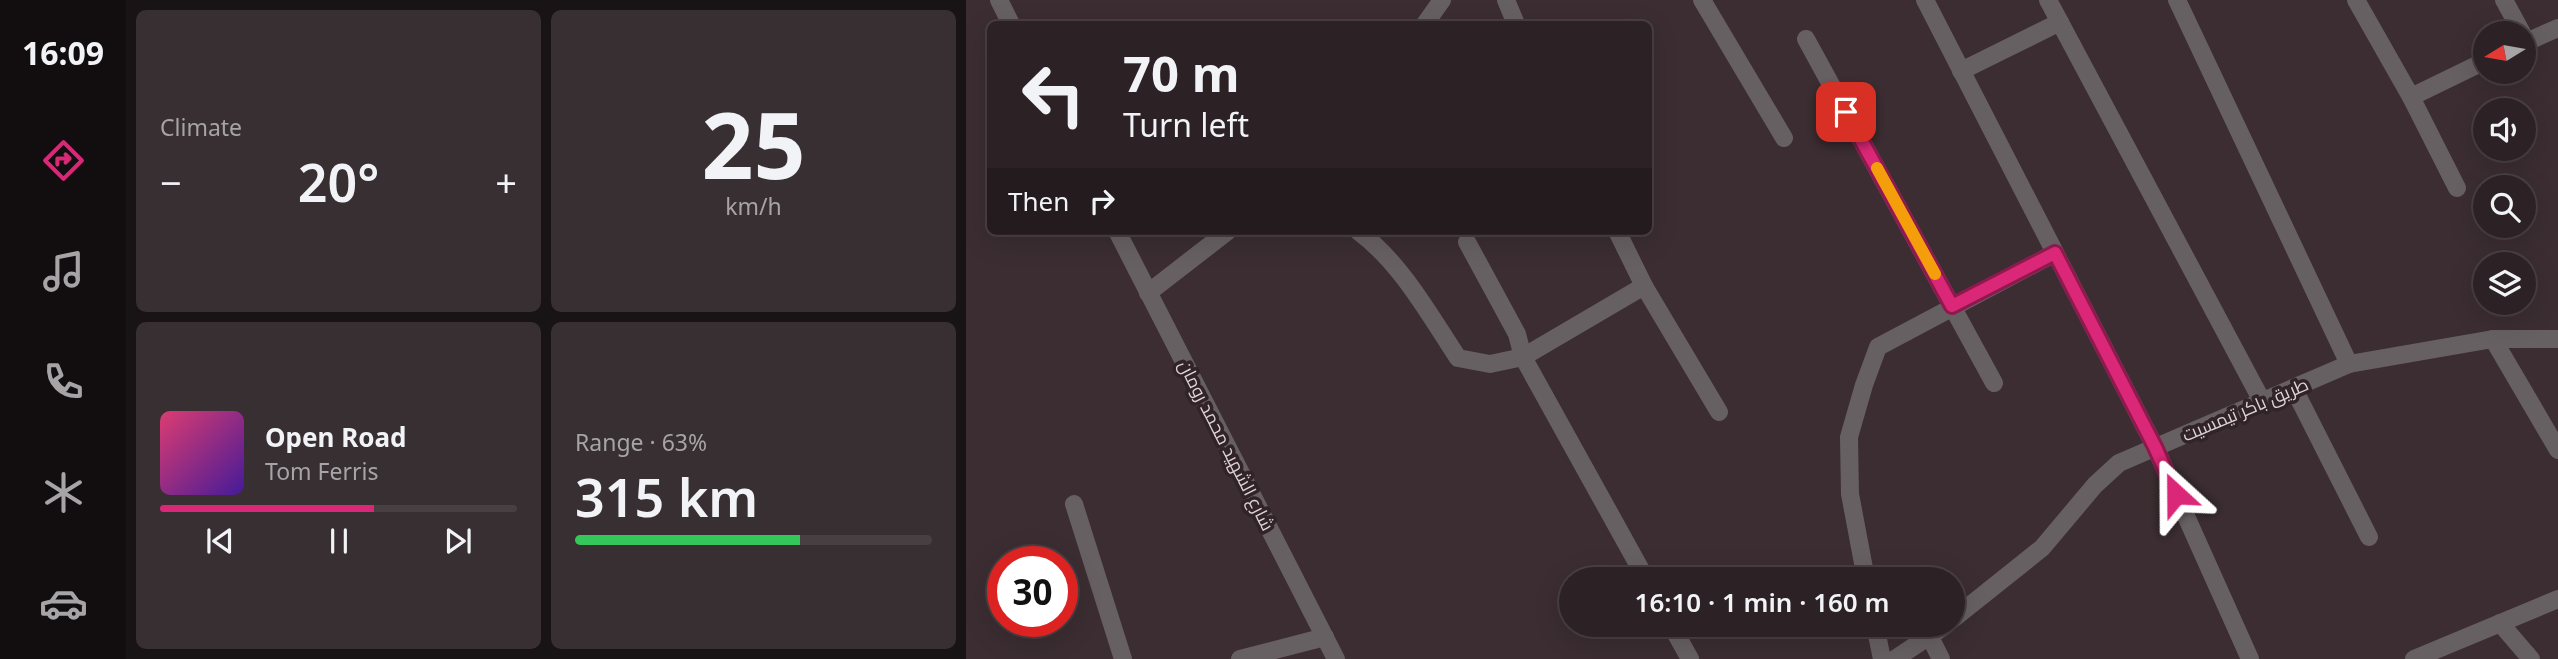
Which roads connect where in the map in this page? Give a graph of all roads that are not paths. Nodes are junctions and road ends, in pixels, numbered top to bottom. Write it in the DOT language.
graph roads {
  1 [pos="999,0"];
  2 [pos="1442,0"];
  3 [pos="1506,0"];
  4 [pos="1702,0"];
  5 [pos="1925,0"];
  6 [pos="2048,0"];
  7 [pos="2177,0"];
  8 [pos="2356,0"];
  9 [pos="2504,0"];
  10 [pos="1010,21"];
  11 [pos="1428,21"];
  12 [pos="1515,21"];
  13 [pos="2515,21"];
  14 [pos="2060,22"];
  15 [pos="2558,28"];
  16 [pos="2536,34"];
  17 [pos="1806,39"];
  18 [pos="2473,67"];
  19 [pos="1961,71"];
  20 [pos="2411,97"];
  21 [pos="1784,138"];
  22 [pos="2457,188"];
  23 [pos="1119,235"];
  24 [pos="1223,235"];
  25 [pos="1363,235"];
  26 [pos="1619,235"];
  27 [pos="1467,242"];
  28 [pos="2055,253"];
  29 [pos="1644,286"];
  30 [pos="1149,293"];
  31 [pos="1952,306"];
  32 [pos="2493,339"];
  33 [pos="2558,339"];
  34 [pos="1524,357"];
  35 [pos="2349,363"];
  36 [pos="1994,383"];
  37 [pos="2294,389"];
  38 [pos="2262,401"];
  39 [pos="1719,412"];
  40 [pos="2155,447"];
  41 [pos="2558,450"];
  42 [pos="1074,504"];
  43 [pos="2369,537"];
  44 [pos="1639,567"];
  45 [pos="1864,567"];
  46 [pos="2558,599"];
  47 [pos="1965,609"];
  48 [pos="2500,623"];
  49 [pos="1325,637"];
  50 [pos="1678,637"];
  51 [pos="1877,637"];
  52 [pos="1930,637"];
  53 [pos="1123,659"];
  54 [pos="1240,659"];
  55 [pos="1336,659"];
  56 [pos="1690,659"];
  57 [pos="1882,659"];
  58 [pos="1895,659"];
  59 [pos="1941,659"];
  60 [pos="2250,659"];
  61 [pos="2414,659"];
  62 [pos="2531,659"];
  1 -- 10 [label="street"];
  2 -- 11 [label="street"];
  3 -- 12 [label="street"];
  4 -- 21 [label="street"];
  5 -- 19 [label="street"];
  6 -- 14 [label="street"];
  7 -- 35 [label="street"];
  8 -- 20 [label="street"];
  9 -- 13 [label="street"];
  14 -- 19 [label="street"];
  14 -- 38 [label="street"];
  15 -- 16 [label="street"];
  17 -- 31 [label="street"];
  18 -- 20 [label="street"];
  19 -- 28 [label="street"];
  20 -- 22 [label="street"];
  23 -- 30 [label="street, شارع الشهيد محمد رومان"];
  24 -- 30 [label="street"];
  25 -- 34 [label="street"];
  26 -- 29 [label="street"];
  27 -- 34 [label="street"];
  28 -- 31 [label="street"];
  28 -- 40 [label="street"];
  29 -- 34 [label="street"];
  29 -- 39 [label="street"];
  30 -- 49 [label="street, شارع الشهيد محمد رومان"];
  31 -- 36 [label="street"];
  31 -- 45 [label="street"];
  32 -- 33 [label="street, طريق باكر تيمسيت"];
  32 -- 35 [label="street, طريق باكر تيمسيت"];
  32 -- 41 [label="street"];
  34 -- 44 [label="street"];
  35 -- 37 [label="street, طريق باكر تيمسيت"];
  37 -- 38 [label="street, طريق باكر تيمسيت"];
  37 -- 43 [label="street"];
  38 -- 40 [label="street, طريق باكر تيمسيت"];
  40 -- 47 [label="street, طريق باكر تيمسيت"];
  40 -- 60 [label="street"];
  42 -- 53 [label="street"];
  46 -- 48 [label="street"];
  48 -- 61 [label="street"];
  48 -- 62 [label="street"];
  49 -- 54 [label="street"];
  49 -- 55 [label="street, شارع الشهيد محمد رومان"];
  50 -- 56 [label="street"];
  51 -- 57 [label="street"];
  52 -- 58 [label="street"];
  52 -- 59 [label="street"];
}
